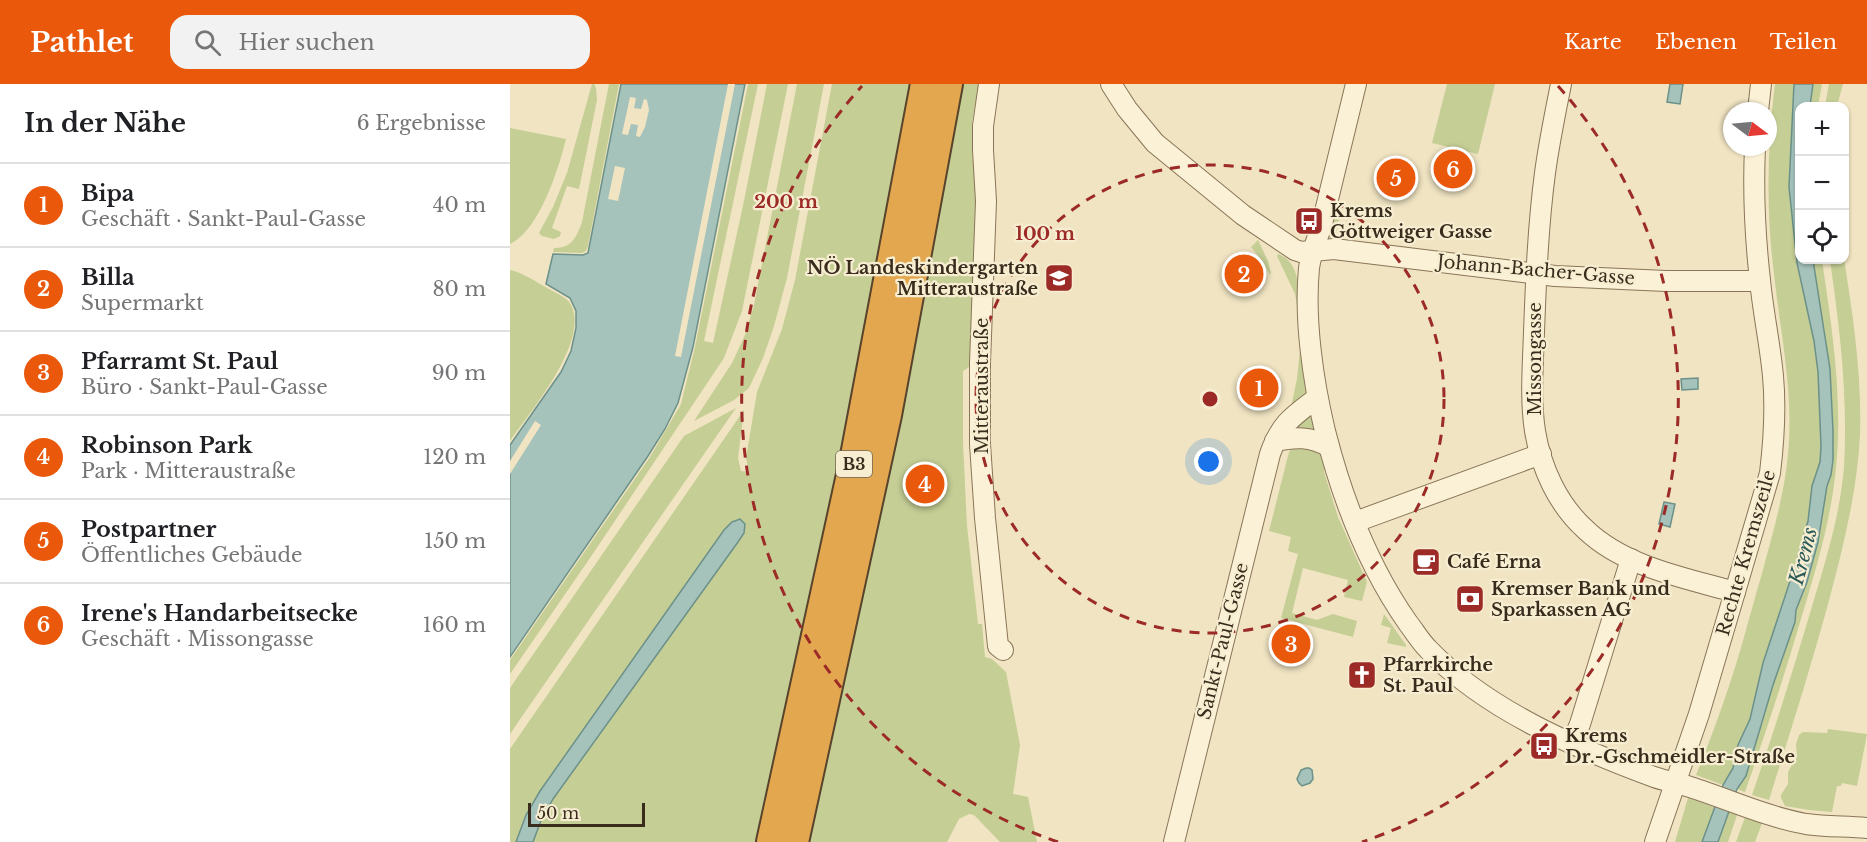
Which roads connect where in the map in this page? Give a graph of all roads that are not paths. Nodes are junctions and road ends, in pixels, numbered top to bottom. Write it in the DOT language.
graph roads {
  1 [pos="925,84"];
  2 [pos="948,84"];
  3 [pos="989,84"];
  4 [pos="1111,84"];
  5 [pos="1356,84"];
  6 [pos="1561,84"];
  7 [pos="1761,84"];
  8 [pos="1759,102"];
  9 [pos="1755,156"];
  10 [pos="1313,250"];
  11 [pos="1536,274"];
  12 [pos="1760,282"];
  13 [pos="1317,398"];
  14 [pos="1275,441"];
  15 [pos="1329,447"];
  16 [pos="1541,454"];
  17 [pos="1355,522"];
  18 [pos="1631,559"];
  19 [pos="1735,592"];
  20 [pos="1003,650"];
  21 [pos="1572,743"];
  22 [pos="1684,785"];
  23 [pos="1867,828"];
  24 [pos="771,842"];
  25 [pos="794,842"];
  26 [pos="1174,842"];
  27 [pos="1655,842"];
  28 [pos="1864,842"];
  1 -- 24 [label="highway, B3"];
  2 -- 25 [label="highway, B3"];
  3 -- 20 [label="street, Mitteraustraße"];
  4 -- 10 [label="street, Johann-Bacher-Gasse"];
  5 -- 10 [label="street"];
  6 -- 11 [label="street, Missongasse"];
  7 -- 8 [label="street"];
  9 -- 12 [label="street, Rechte Kremszeile"];
  10 -- 11 [label="street, Johann-Bacher-Gasse"];
  10 -- 13 [label="street"];
  11 -- 12 [label="street, Johann-Bacher-Gasse"];
  11 -- 16 [label="street, Missongasse"];
  12 -- 19 [label="street, Rechte Kremszeile"];
  13 -- 14 [label="street, Sankt-Paul-Gasse"];
  13 -- 15 [label="street"];
  14 -- 15 [label="street"];
  14 -- 26 [label="street, Sankt-Paul-Gasse"];
  15 -- 17 [label="street"];
  16 -- 17 [label="street"];
  16 -- 18 [label="street, Missongasse"];
  17 -- 21 [label="street"];
  18 -- 19 [label="street, Missongasse"];
  18 -- 21 [label="street"];
  19 -- 22 [label="street, Rechte Kremszeile"];
  21 -- 22 [label="street"];
  22 -- 23 [label="street"];
  22 -- 27 [label="street, Rechte Kremszeile"];
  23 -- 28 [label="street"];
}
